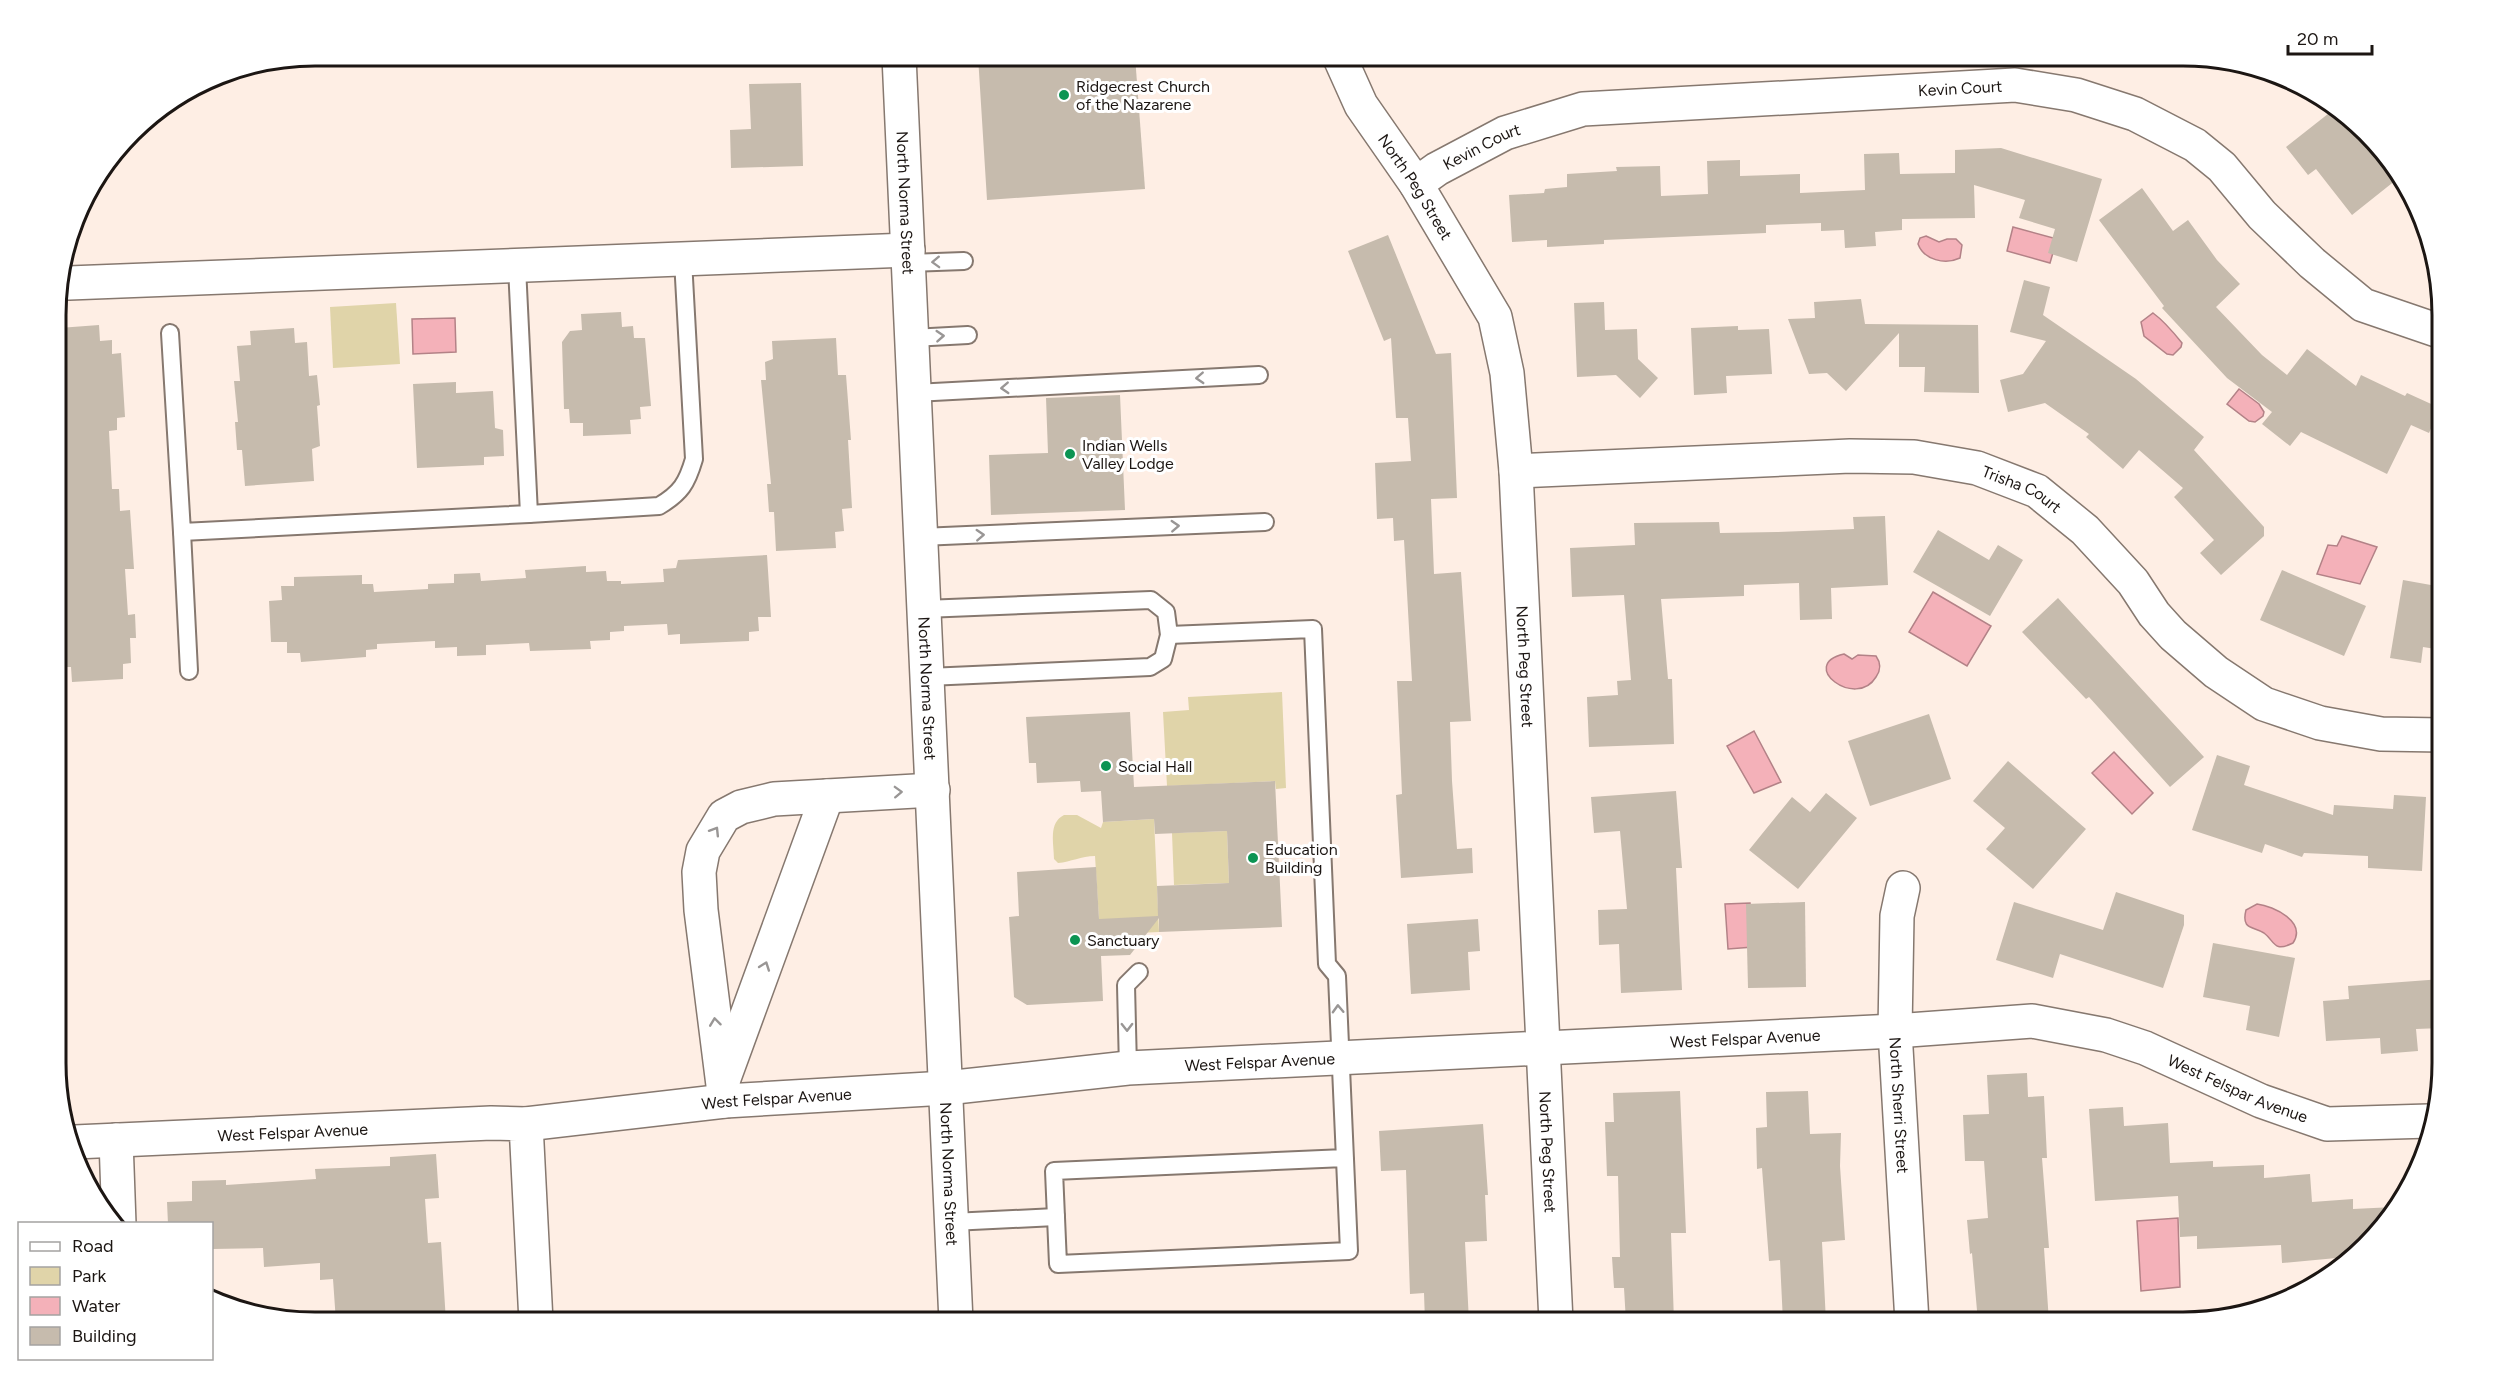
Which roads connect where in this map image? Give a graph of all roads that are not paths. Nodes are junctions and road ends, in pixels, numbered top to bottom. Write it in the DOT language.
graph roads {
  1 [pos="899,66"];
  2 [pos="1343,66"];
  3 [pos="1416,184"];
  4 [pos="908,256"];
  5 [pos="683,260"];
  6 [pos="964,261"];
  7 [pos="517,267"];
  8 [pos="68,283"];
  9 [pos="2432,329"];
  10 [pos="170,333"];
  11 [pos="968,335"];
  12 [pos="912,338"];
  13 [pos="1258,375"];
  14 [pos="915,393"];
  15 [pos="1516,471"];
  16 [pos="529,514"];
  17 [pos="1265,522"];
  18 [pos="182,532"];
  19 [pos="921,537"];
  20 [pos="924,609"];
  21 [pos="1169,635"];
  22 [pos="189,671"];
  23 [pos="927,677"];
  24 [pos="2432,735"];
  25 [pos="933,790"];
  26 [pos="827,796"];
  27 [pos="1903,888"];
  28 [pos="1139,972"];
  29 [pos="1896,1031"];
  30 [pos="1542,1049"];
  31 [pos="1340,1058"];
  32 [pos="1128,1068"];
  33 [pos="946,1088"];
  34 [pos="724,1092"];
  35 [pos="2425,1121"];
  36 [pos="526,1124"];
  37 [pos="116,1140"];
  38 [pos="79,1142"];
  39 [pos="1345,1158"];
  40 [pos="119,1217"];
  41 [pos="1056,1217"];
  42 [pos="952,1222"];
  43 [pos="535,1312"];
  44 [pos="956,1312"];
  45 [pos="1555,1312"];
  46 [pos="1911,1312"];
  1 -- 4 [label="street, North Norma Street"];
  2 -- 3 [label="street, North Peg Street"];
  3 -- 9 [label="street, Kevin Court"];
  3 -- 15 [label="street, North Peg Street"];
  4 -- 5 [label="street"];
  6 -- 4 [label="lane, one-way"];
  4 -- 12 [label="street, North Norma Street"];
  5 -- 7 [label="street"];
  5 -- 16 [label="lane"];
  7 -- 8 [label="street"];
  7 -- 16 [label="lane"];
  10 -- 18 [label="lane"];
  12 -- 11 [label="lane, one-way"];
  12 -- 14 [label="street, North Norma Street"];
  13 -- 14 [label="lane, one-way"];
  14 -- 19 [label="street, North Norma Street"];
  15 -- 24 [label="street, Trisha Court"];
  15 -- 30 [label="street, North Peg Street"];
  16 -- 18 [label="lane"];
  19 -- 17 [label="lane, one-way"];
  18 -- 22 [label="lane"];
  19 -- 20 [label="street, North Norma Street"];
  20 -- 21 [label="lane"];
  20 -- 23 [label="street, North Norma Street"];
  21 -- 23 [label="lane"];
  31 -- 21 [label="lane, one-way"];
  23 -- 25 [label="street, North Norma Street"];
  26 -- 25 [label="street, one-way"];
  25 -- 33 [label="street, North Norma Street"];
  34 -- 26 [label="street, one-way"];
  34 -- 26 [label="street, one-way"];
  27 -- 29 [label="street, North Sherri Street"];
  28 -- 32 [label="lane, one-way"];
  29 -- 30 [label="street, West Felspar Avenue"];
  29 -- 35 [label="street, West Felspar Avenue"];
  29 -- 46 [label="street, North Sherri Street"];
  30 -- 31 [label="street, West Felspar Avenue"];
  30 -- 45 [label="street, North Peg Street"];
  31 -- 32 [label="street, West Felspar Avenue"];
  31 -- 39 [label="lane"];
  32 -- 33 [label="street, West Felspar Avenue"];
  33 -- 34 [label="street, West Felspar Avenue"];
  33 -- 42 [label="street, North Norma Street"];
  34 -- 36 [label="street, West Felspar Avenue"];
  36 -- 37 [label="street, West Felspar Avenue"];
  36 -- 43 [label="street"];
  37 -- 38 [label="street, West Felspar Avenue"];
  37 -- 40 [label="street"];
  39 -- 41 [label="lane"];
  39 -- 41 [label="lane"];
  41 -- 42 [label="lane"];
  42 -- 44 [label="street, North Norma Street"];
}
